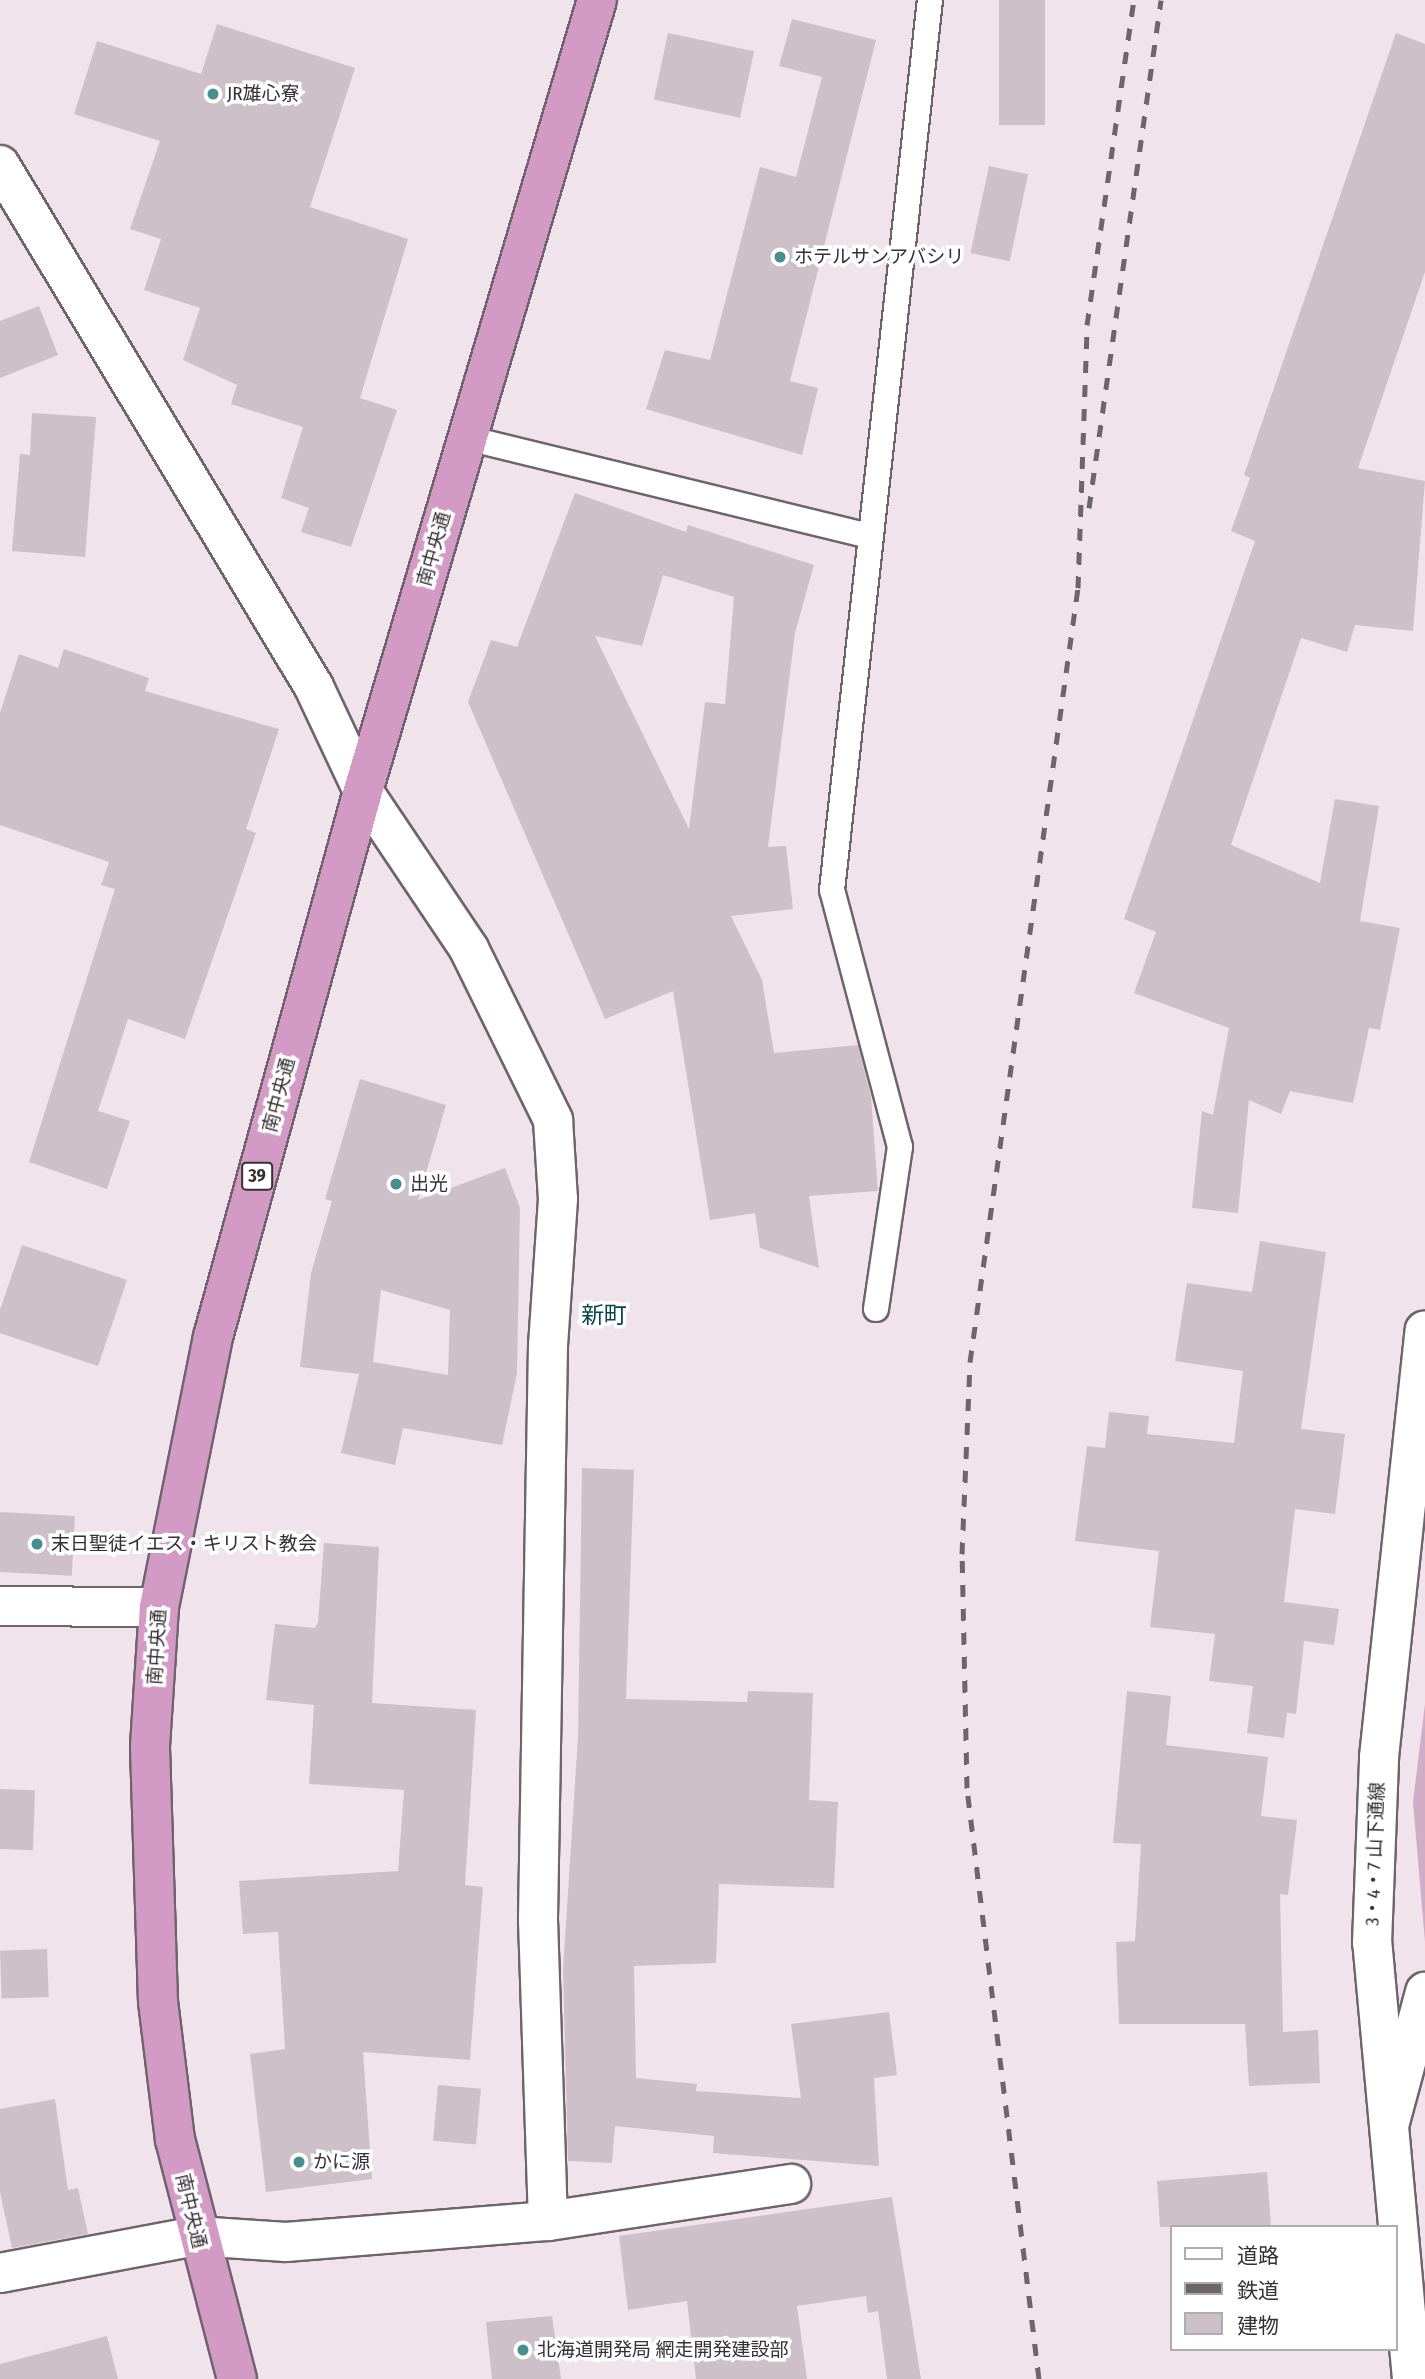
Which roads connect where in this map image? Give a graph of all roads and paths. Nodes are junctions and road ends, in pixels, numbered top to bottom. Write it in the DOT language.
graph roads {
  1 [pos="597,0"];
  2 [pos="930,0"];
  3 [pos="0,165"];
  4 [pos="467,438"];
  5 [pos="868,536"];
  6 [pos="363,791"];
  7 [pos="876,1309"];
  8 [pos="1425,1329"];
  9 [pos="0,1606"];
  10 [pos="159,1607"];
  11 [pos="1425,1992"];
  12 [pos="1388,2129"];
  13 [pos="791,2184"];
  14 [pos="548,2221"];
  15 [pos="196,2236"];
  16 [pos="0,2273"];
  17 [pos="237,2379"];
  18 [pos="1412,2379"];
  1 -- 4 [label="highway, 南中央通 / 39"];
  2 -- 5 [label="lane"];
  3 -- 6 [label="street"];
  4 -- 5 [label="lane"];
  4 -- 6 [label="highway, 南中央通 / 39"];
  5 -- 7 [label="lane"];
  6 -- 10 [label="highway, 南中央通 / 39"];
  6 -- 14 [label="street"];
  8 -- 12 [label="street, 3・4・7 山下通線"];
  9 -- 10 [label="street"];
  10 -- 15 [label="highway, 南中央通 / 39"];
  11 -- 12 [label="street"];
  12 -- 18 [label="street, 3・4・7 山下通線"];
  13 -- 14 [label="street"];
  14 -- 15 [label="street"];
  15 -- 16 [label="street"];
  15 -- 17 [label="highway, 南中央通 / 39"];
}
